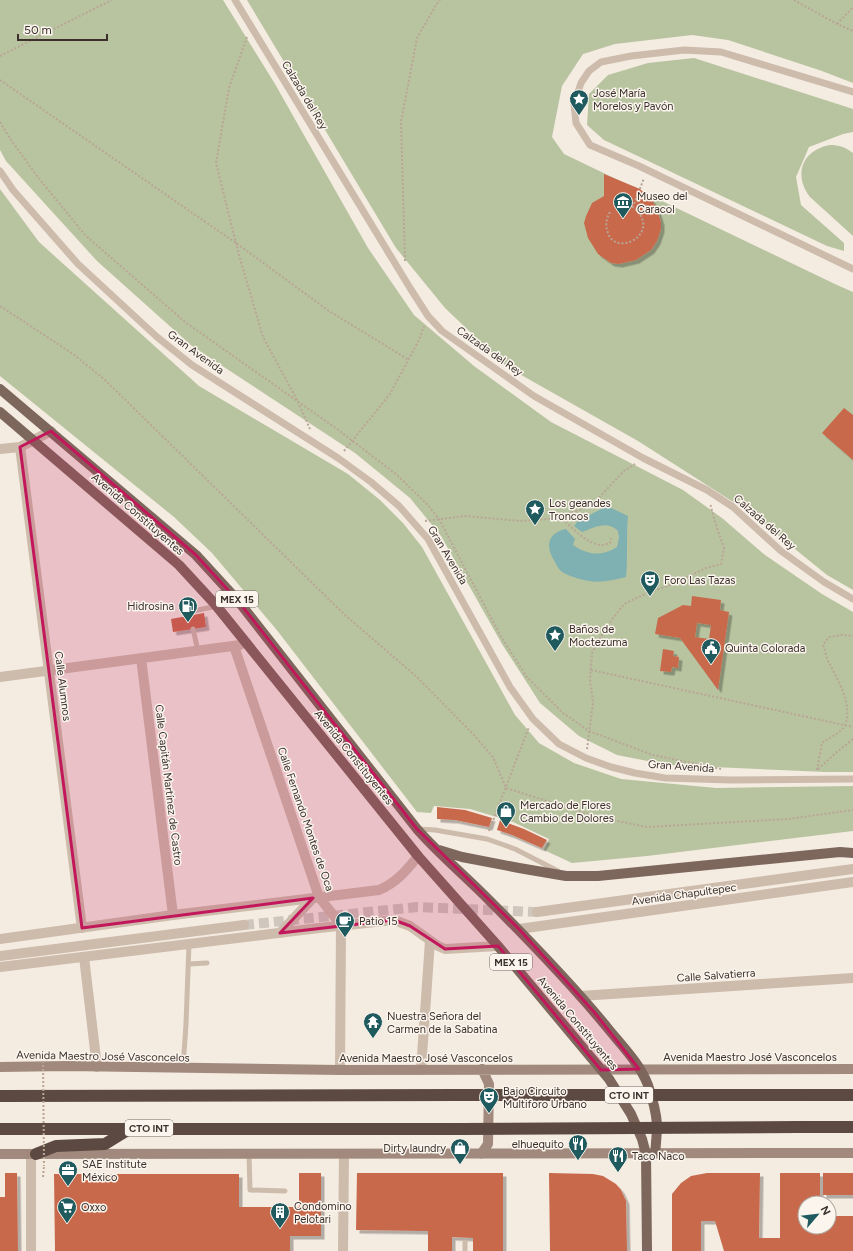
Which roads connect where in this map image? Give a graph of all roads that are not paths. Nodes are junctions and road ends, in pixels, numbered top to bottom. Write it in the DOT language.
graph roads {
  1 [pos="235,0"];
  2 [pos="853,92"];
  3 [pos="0,171"];
  4 [pos="853,269"];
  5 [pos="0,389"];
  6 [pos="0,412"];
  7 [pos="51,431"];
  8 [pos="34,440"];
  9 [pos="20,447"];
  10 [pos="0,449"];
  11 [pos="853,599"];
  12 [pos="217,606"];
  13 [pos="190,616"];
  14 [pos="193,629"];
  15 [pos="247,644"];
  16 [pos="234,646"];
  17 [pos="198,651"];
  18 [pos="141,658"];
  19 [pos="49,671"];
  20 [pos="0,677"];
  21 [pos="853,779"];
  22 [pos="417,829"];
  23 [pos="434,848"];
  24 [pos="853,853"];
  25 [pos="418,856"];
  26 [pos="853,869"];
  27 [pos="566,876"];
  28 [pos="853,882"];
  29 [pos="316,898"];
  30 [pos="537,912"];
  31 [pos="173,915"];
  32 [pos="244,925"];
  33 [pos="341,925"];
  34 [pos="82,928"];
  35 [pos="519,929"];
  36 [pos="280,932"];
  37 [pos="0,939"];
  38 [pos="430,941"];
  39 [pos="189,944"];
  40 [pos="498,946"];
  41 [pos="0,956"];
  42 [pos="84,957"];
  43 [pos="207,963"];
  44 [pos="189,964"];
  45 [pos="0,967"];
  46 [pos="853,978"];
  47 [pos="580,996"];
  48 [pos="0,1067"];
  49 [pos="97,1067"];
  50 [pos="183,1068"];
  51 [pos="482,1069"];
  52 [pos="640,1069"];
  53 [pos="853,1069"];
  54 [pos="340,1070"];
  55 [pos="421,1070"];
  56 [pos="601,1070"];
  57 [pos="0,1089"];
  58 [pos="853,1095"];
  59 [pos="0,1096"];
  60 [pos="19,1096"];
  61 [pos="853,1127"];
  62 [pos="132,1128"];
  63 [pos="0,1129"];
  64 [pos="853,1153"];
  65 [pos="0,1154"];
  66 [pos="34,1154"];
  67 [pos="249,1154"];
  68 [pos="344,1154"];
  69 [pos="481,1154"];
  70 [pos="650,1154"];
  71 [pos="285,1191"];
  72 [pos="465,1242"];
  73 [pos="31,1251"];
  74 [pos="343,1251"];
  75 [pos="465,1251"];
  76 [pos="647,1251"];
  1 -- 11 [label="street, Calzada del Rey"];
  2 -- 4 [label="street"];
  3 -- 21 [label="street, Gran Avenida"];
  5 -- 7 [label="main road, Avenida Constituyentes / MEX 15"];
  6 -- 8 [label="main road, Avenida Constituyentes / MEX 15"];
  7 -- 8 [label="street"];
  7 -- 22 [label="main road, Avenida Constituyentes / MEX 15"];
  8 -- 9 [label="street"];
  8 -- 12 [label="main road, Avenida Constituyentes / MEX 15"];
  9 -- 10 [label="street"];
  9 -- 19 [label="street, Calle Alumnos"];
  12 -- 13 [label="lane"];
  12 -- 15 [label="main road, Avenida Constituyentes / MEX 15"];
  14 -- 17 [label="lane"];
  15 -- 16 [label="street"];
  15 -- 25 [label="main road, Avenida Constituyentes / MEX 15"];
  16 -- 17 [label="street"];
  16 -- 29 [label="street, Calle Fernando Montes de Oca"];
  17 -- 18 [label="street"];
  18 -- 19 [label="street"];
  18 -- 31 [label="street, Calle Capitán Martínez de Castro"];
  19 -- 20 [label="street"];
  19 -- 34 [label="street, Calle Alumnos"];
  22 -- 23 [label="main road, Avenida Constituyentes / MEX 15"];
  22 -- 27 [label="lane"];
  23 -- 27 [label="main road"];
  23 -- 35 [label="main road, Avenida Constituyentes / MEX 15"];
  24 -- 27 [label="main road"];
  25 -- 29 [label="street"];
  25 -- 40 [label="main road, Avenida Constituyentes / MEX 15"];
  26 -- 30 [label="street, Avenida Chapultepec"];
  28 -- 35 [label="street, Avenida Chapultepec"];
  29 -- 31 [label="street"];
  29 -- 33 [label="street, Calle Fernando Montes de Oca"];
  29 -- 36 [label="street"];
  31 -- 34 [label="street"];
  32 -- 41 [label="street"];
  33 -- 36 [label="street"];
  33 -- 38 [label="street"];
  33 -- 54 [label="street"];
  34 -- 37 [label="street"];
  35 -- 47 [label="main road, Avenida Constituyentes / MEX 15"];
  36 -- 39 [label="street"];
  38 -- 40 [label="street"];
  38 -- 55 [label="street"];
  39 -- 42 [label="street"];
  39 -- 44 [label="lane"];
  40 -- 56 [label="main road, Avenida Constituyentes / MEX 15"];
  42 -- 45 [label="street"];
  42 -- 49 [label="street"];
  43 -- 44 [label="lane"];
  44 -- 50 [label="lane"];
  46 -- 47 [label="street, Calle Salvatierra"];
  47 -- 52 [label="main road, Avenida Constituyentes / MEX 15"];
  48 -- 49 [label="main road, Avenida Maestro José Vasconcelos"];
  49 -- 50 [label="main road, Avenida Maestro José Vasconcelos"];
  50 -- 54 [label="main road, Avenida Maestro José Vasconcelos"];
  51 -- 55 [label="main road, Avenida Maestro José Vasconcelos"];
  51 -- 56 [label="main road, Avenida Maestro José Vasconcelos"];
  51 -- 69 [label="main road"];
  52 -- 53 [label="main road, Avenida Maestro José Vasconcelos"];
  52 -- 56 [label="main road, Avenida Maestro José Vasconcelos"];
  52 -- 70 [label="main road, Avenida Constituyentes"];
  54 -- 55 [label="main road, Avenida Maestro José Vasconcelos"];
  56 -- 70 [label="main road, Avenida Constituyentes / MEX 15"];
  57 -- 60 [label="highway"];
  58 -- 60 [label="highway, CTO INT, bridge"];
  59 -- 60 [label="highway, CTO INT"];
  61 -- 62 [label="highway, CTO INT, bridge"];
  62 -- 63 [label="highway, CTO INT"];
  62 -- 66 [label="highway"];
  64 -- 70 [label="main road"];
  65 -- 66 [label="main road"];
  66 -- 67 [label="main road"];
  66 -- 73 [label="street"];
  67 -- 68 [label="main road"];
  67 -- 71 [label="lane"];
  68 -- 69 [label="main road"];
  68 -- 74 [label="street"];
  69 -- 70 [label="main road"];
  70 -- 76 [label="main road"];
  72 -- 75 [label="lane"];
}
